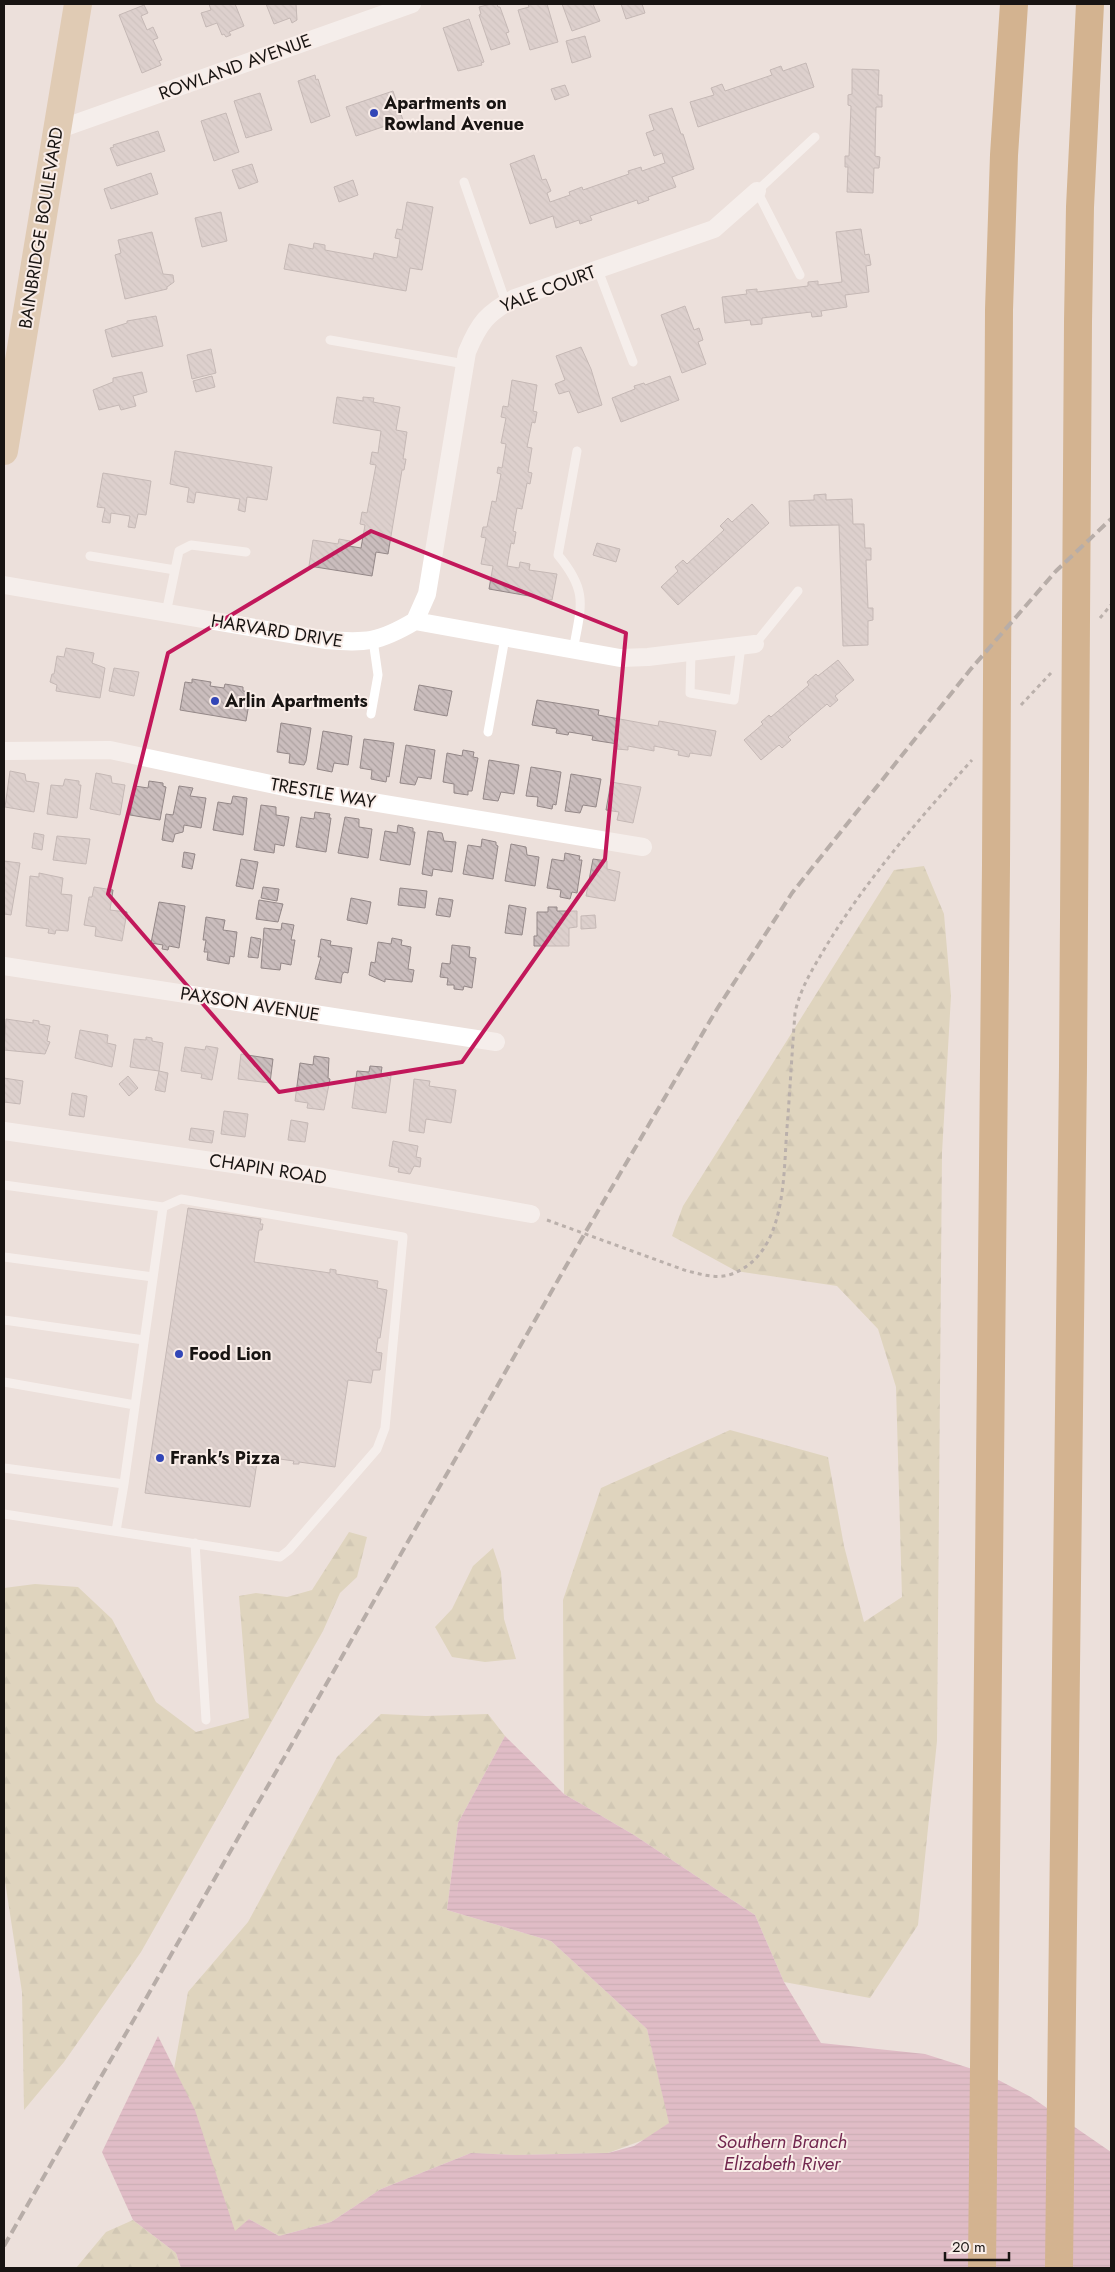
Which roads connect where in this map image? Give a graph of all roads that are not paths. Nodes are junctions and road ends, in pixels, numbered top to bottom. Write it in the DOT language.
graph roads {
  1 [pos="78,4"];
  2 [pos="412,4"];
  3 [pos="1014,4"];
  4 [pos="1090,4"];
  5 [pos="57,130"];
  6 [pos="814,137"];
  7 [pos="464,182"];
  8 [pos="758,190"];
  9 [pos="598,270"];
  10 [pos="800,275"];
  11 [pos="506,303"];
  12 [pos="330,340"];
  13 [pos="633,362"];
  14 [pos="465,364"];
  15 [pos="577,450"];
  16 [pos="4,452"];
  17 [pos="246,552"];
  18 [pos="90,556"];
  19 [pos="175,570"];
  20 [pos="4,585"];
  21 [pos="798,591"];
  22 [pos="166,613"];
  23 [pos="415,621"];
  24 [pos="505,638"];
  25 [pos="373,640"];
  26 [pos="748,645"];
  27 [pos="573,650"];
  28 [pos="690,652"];
  29 [pos="371,714"];
  30 [pos="488,732"];
  31 [pos="4,751"];
  32 [pos="643,847"];
  33 [pos="4,966"];
  34 [pos="496,1042"];
  35 [pos="4,1131"];
  36 [pos="4,1185"];
  37 [pos="163,1207"];
  38 [pos="531,1214"];
  39 [pos="4,1257"];
  40 [pos="153,1278"];
  41 [pos="4,1320"];
  42 [pos="144,1340"];
  43 [pos="4,1382"];
  44 [pos="135,1405"];
  45 [pos="4,1468"];
  46 [pos="124,1484"];
  47 [pos="4,1514"];
  48 [pos="116,1531"];
  49 [pos="195,1543"];
  50 [pos="206,1720"];
  51 [pos="982,2268"];
  52 [pos="1059,2268"];
  1 -- 5 [label="main road, BAINBRIDGE BOULEVARD"];
  2 -- 5 [label="street, ROWLAND AVENUE"];
  3 -- 51 [label="highway"];
  4 -- 52 [label="highway"];
  5 -- 16 [label="main road, BAINBRIDGE BOULEVARD"];
  6 -- 8 [label="lane"];
  7 -- 11 [label="lane"];
  8 -- 9 [label="street, YALE COURT"];
  8 -- 10 [label="lane"];
  9 -- 11 [label="street, YALE COURT"];
  9 -- 13 [label="lane"];
  11 -- 14 [label="street, YALE COURT"];
  12 -- 14 [label="lane"];
  14 -- 23 [label="street, YALE COURT"];
  15 -- 27 [label="lane"];
  17 -- 19 [label="lane"];
  18 -- 19 [label="lane"];
  19 -- 22 [label="lane"];
  20 -- 22 [label="street, HARVARD DRIVE"];
  21 -- 26 [label="lane"];
  22 -- 25 [label="street, HARVARD DRIVE"];
  23 -- 24 [label="street"];
  23 -- 25 [label="street, HARVARD DRIVE"];
  24 -- 27 [label="street"];
  24 -- 30 [label="lane"];
  25 -- 29 [label="lane"];
  26 -- 28 [label="street"];
  26 -- 28 [label="lane"];
  27 -- 28 [label="street"];
  31 -- 32 [label="street, TRESTLE WAY"];
  33 -- 34 [label="street, PAXSON AVENUE"];
  35 -- 38 [label="street, CHAPIN ROAD"];
  36 -- 37 [label="lane"];
  37 -- 40 [label="lane"];
  37 -- 49 [label="lane"];
  39 -- 40 [label="lane"];
  40 -- 42 [label="lane"];
  41 -- 42 [label="lane"];
  42 -- 44 [label="lane"];
  43 -- 44 [label="lane"];
  44 -- 46 [label="lane"];
  45 -- 46 [label="lane"];
  46 -- 48 [label="lane"];
  47 -- 48 [label="lane"];
  48 -- 49 [label="lane"];
  49 -- 50 [label="lane"];
}
